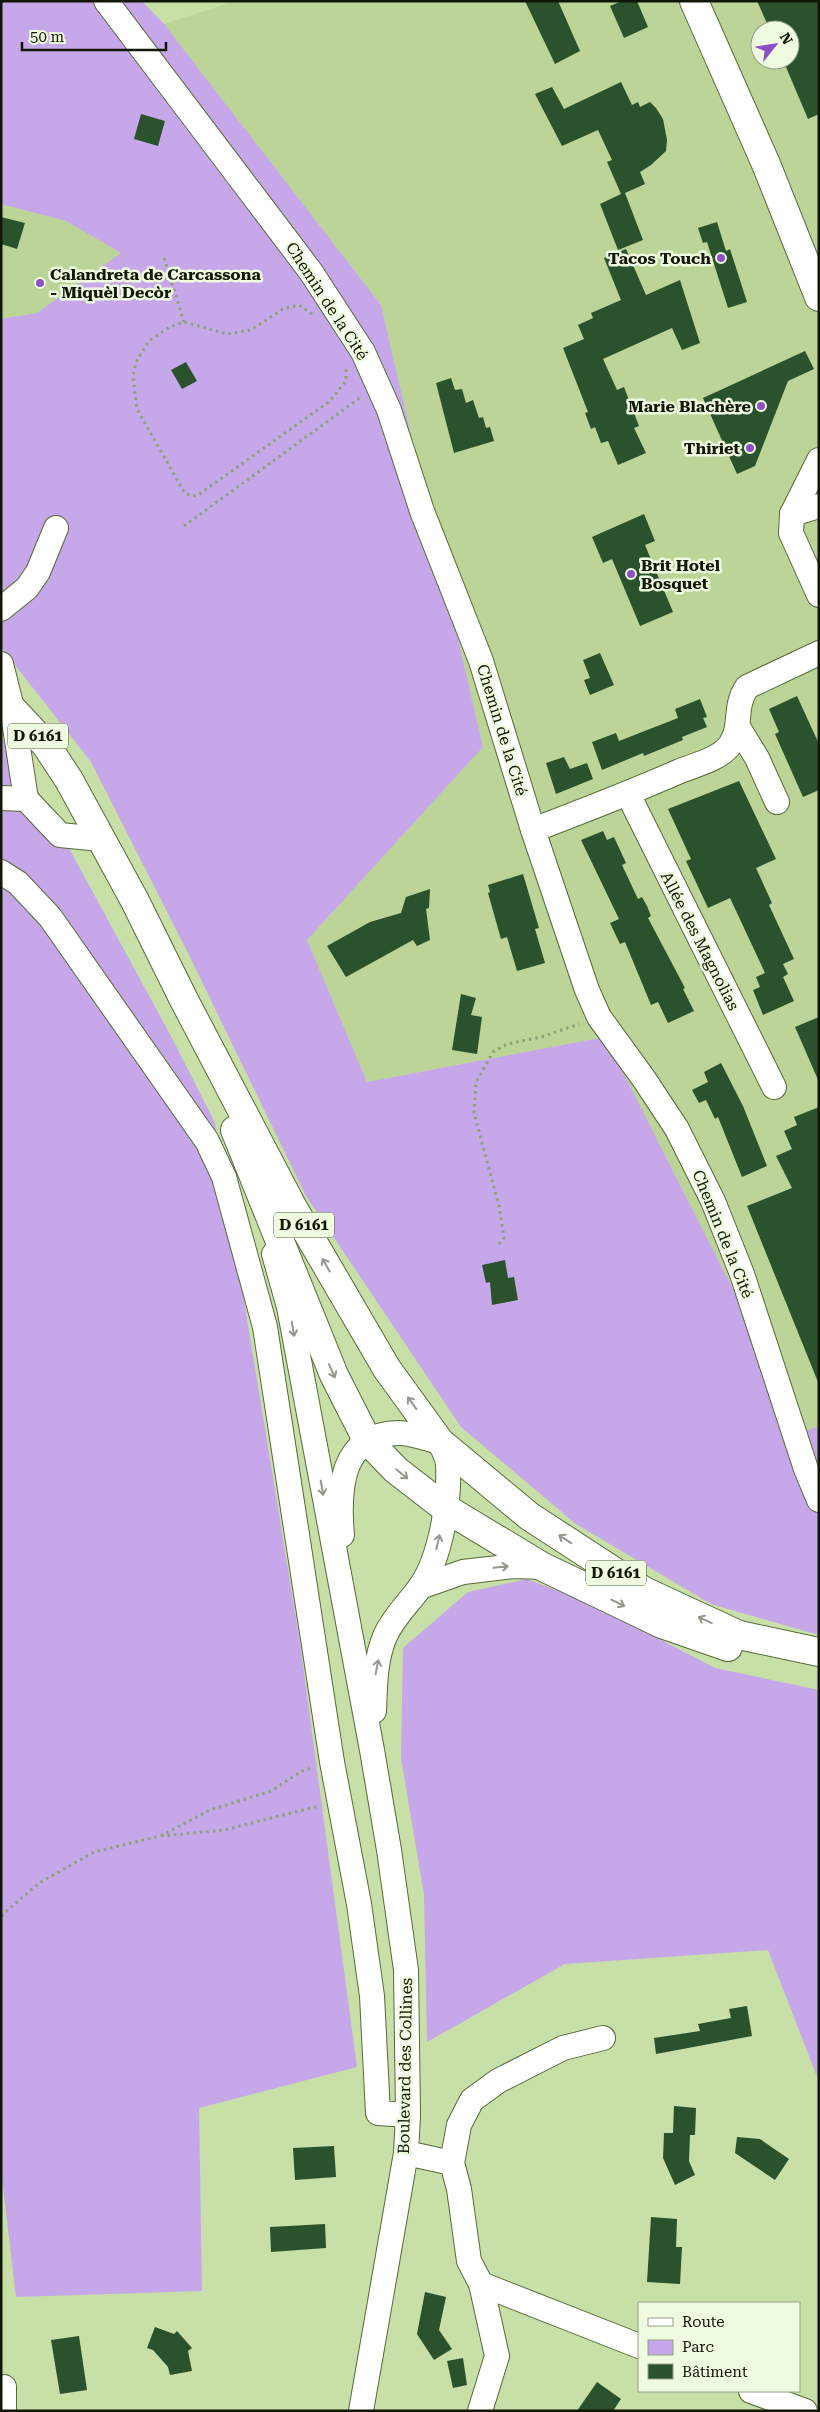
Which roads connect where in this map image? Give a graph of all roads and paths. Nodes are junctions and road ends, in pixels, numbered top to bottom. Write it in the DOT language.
graph roads {
  1 [pos="106,1"];
  2 [pos="694,1"];
  3 [pos="766,164"];
  4 [pos="164,258"];
  5 [pos="819,260"];
  6 [pos="819,297"];
  7 [pos="314,315"];
  8 [pos="184,322"];
  9 [pos="346,363"];
  10 [pos="378,385"];
  11 [pos="819,460"];
  12 [pos="819,506"];
  13 [pos="792,514"];
  14 [pos="184,526"];
  15 [pos="56,528"];
  16 [pos="818,591"];
  17 [pos="1,609"];
  18 [pos="819,653"];
  19 [pos="1,664"];
  20 [pos="7,702"];
  21 [pos="738,727"];
  22 [pos="628,794"];
  23 [pos="1,798"];
  24 [pos="26,799"];
  25 [pos="778,802"];
  26 [pos="534,830"];
  27 [pos="101,839"];
  28 [pos="1,872"];
  29 [pos="183,998"];
  30 [pos="599,1017"];
  31 [pos="774,1087"];
  32 [pos="242,1147"];
  33 [pos="499,1244"];
  34 [pos="367,1440"];
  35 [pos="440,1442"];
  36 [pos="819,1500"];
  37 [pos="445,1508"];
  38 [pos="542,1567"];
  39 [pos="339,1581"];
  40 [pos="420,1586"];
  41 [pos="819,1652"];
  42 [pos="819,1671"];
  43 [pos="372,1750"];
  44 [pos="332,1762"];
  45 [pos="339,1801"];
  46 [pos="160,1836"];
  47 [pos="1,1916"];
  48 [pos="604,2038"];
  49 [pos="408,2115"];
  50 [pos="406,2153"];
  51 [pos="452,2163"];
  52 [pos="481,2284"];
  53 [pos="638,2346"];
  54 [pos="4,2387"];
  55 [pos="754,2392"];
  56 [pos="1,2411"];
  57 [pos="361,2411"];
  58 [pos="480,2411"];
  59 [pos="805,2411"];
  1 -- 10 [label="street, Chemin de la Cité"];
  2 -- 3 [label="main road"];
  3 -- 5 [label="main road"];
  3 -- 6 [label="main road"];
  4 -- 8 [label="path"];
  7 -- 8 [label="path"];
  8 -- 9 [label="path"];
  10 -- 14 [label="path"];
  10 -- 26 [label="street, Chemin de la Cité"];
  11 -- 13 [label="street"];
  12 -- 13 [label="street"];
  13 -- 16 [label="street"];
  15 -- 17 [label="street"];
  18 -- 21 [label="street"];
  19 -- 20 [label="street"];
  20 -- 24 [label="street"];
  20 -- 27 [label="main road, D 6161"];
  21 -- 22 [label="street"];
  21 -- 25 [label="street"];
  22 -- 26 [label="street"];
  22 -- 31 [label="street, Allée des Magnolias"];
  23 -- 24 [label="street"];
  24 -- 27 [label="street"];
  26 -- 30 [label="street, Chemin de la Cité"];
  27 -- 29 [label="main road, D 6161"];
  28 -- 44 [label="street"];
  29 -- 32 [label="main road, D 6161"];
  35 -- 29 [label="main road, D 6161, one-way"];
  30 -- 33 [label="path"];
  30 -- 36 [label="street, Chemin de la Cité"];
  32 -- 34 [label="main road, D 6161, one-way"];
  32 -- 39 [label="street, one-way"];
  34 -- 35 [label="street"];
  34 -- 37 [label="main road, D 6161, one-way"];
  34 -- 39 [label="street"];
  35 -- 37 [label="street"];
  41 -- 35 [label="main road, D 6161, one-way"];
  37 -- 38 [label="main road, D 6161"];
  40 -- 37 [label="street, one-way"];
  40 -- 38 [label="street, one-way"];
  38 -- 42 [label="main road, D 6161, one-way"];
  39 -- 43 [label="street"];
  43 -- 40 [label="street, one-way"];
  43 -- 49 [label="street, Boulevard des Collines"];
  44 -- 45 [label="street"];
  44 -- 46 [label="path"];
  45 -- 46 [label="path"];
  45 -- 49 [label="street"];
  46 -- 47 [label="path"];
  48 -- 51 [label="street"];
  49 -- 50 [label="street, Boulevard des Collines"];
  50 -- 51 [label="street"];
  50 -- 57 [label="street, Boulevard des Collines"];
  51 -- 52 [label="street"];
  52 -- 53 [label="street"];
  52 -- 58 [label="street"];
  54 -- 56 [label="street"];
  55 -- 59 [label="street"];
}
